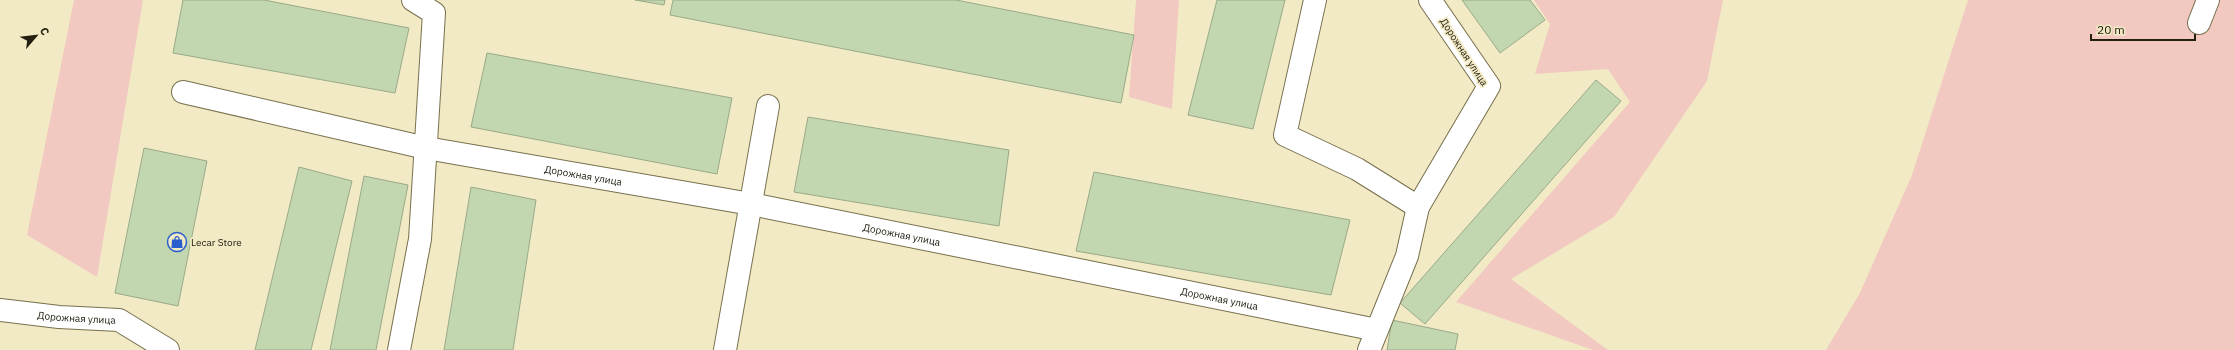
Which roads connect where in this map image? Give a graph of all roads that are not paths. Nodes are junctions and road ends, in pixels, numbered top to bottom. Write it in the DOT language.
graph roads {
  1 [pos="413,0"];
  2 [pos="1315,0"];
  3 [pos="1430,0"];
  4 [pos="2208,0"];
  5 [pos="2199,23"];
  6 [pos="183,92"];
  7 [pos="768,106"];
  8 [pos="426,148"];
  9 [pos="751,204"];
  10 [pos="1418,207"];
  11 [pos="0,310"];
  12 [pos="1377,330"];
  13 [pos="168,350"];
  14 [pos="399,350"];
  15 [pos="725,350"];
  16 [pos="1369,350"];
  1 -- 8 [label="street"];
  2 -- 10 [label="street"];
  3 -- 10 [label="street, Дорожная улица"];
  4 -- 5 [label="street"];
  6 -- 8 [label="street, Дорожная улица"];
  7 -- 9 [label="street"];
  8 -- 9 [label="street, Дорожная улица"];
  8 -- 14 [label="street"];
  9 -- 12 [label="street, Дорожная улица"];
  9 -- 15 [label="street"];
  10 -- 12 [label="street, Дорожная улица"];
  11 -- 13 [label="street, Дорожная улица"];
  12 -- 16 [label="street, Дорожная улица"];
}
